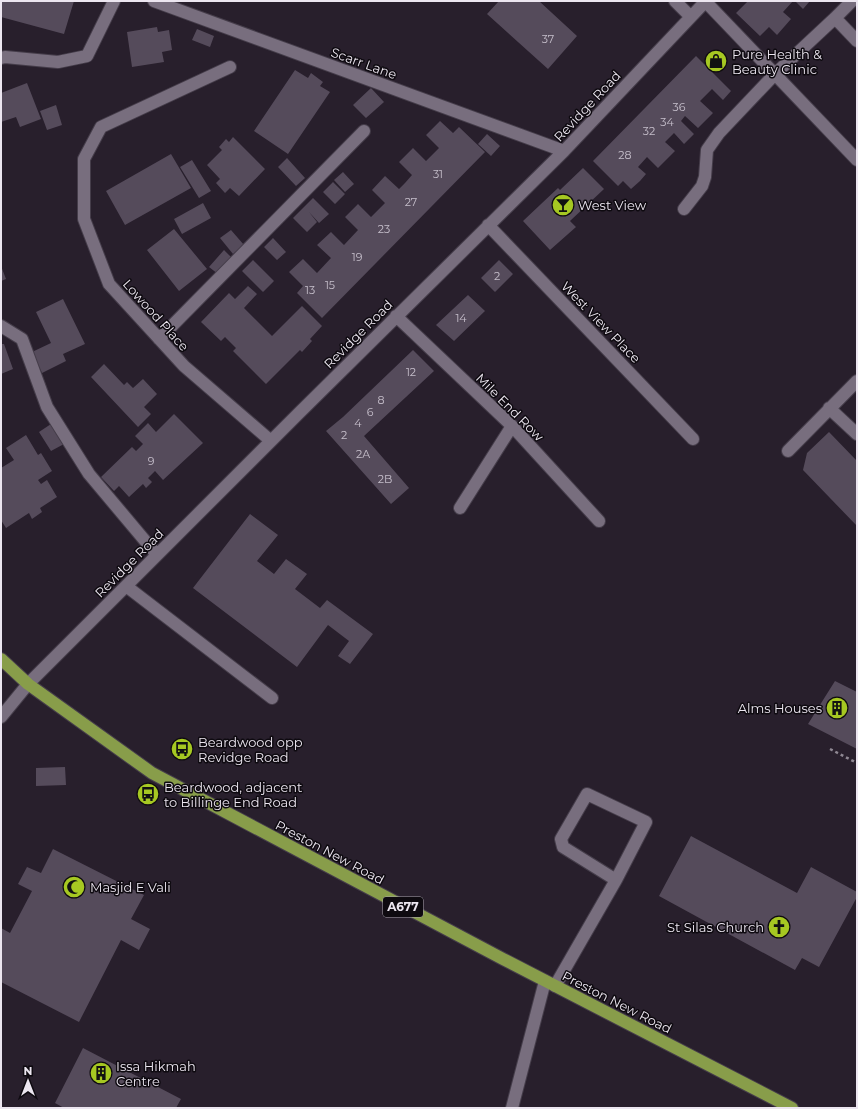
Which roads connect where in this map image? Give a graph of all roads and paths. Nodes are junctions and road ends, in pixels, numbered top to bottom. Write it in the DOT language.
graph roads {
  1 [pos="114,1"];
  2 [pos="154,1"];
  3 [pos="675,1"];
  4 [pos="705,1"];
  5 [pos="852,1"];
  6 [pos="690,16"];
  7 [pos="835,18"];
  8 [pos="857,41"];
  9 [pos="1,58"];
  10 [pos="230,67"];
  11 [pos="775,74"];
  12 [pos="364,131"];
  13 [pos="564,151"];
  14 [pos="857,160"];
  15 [pos="684,209"];
  16 [pos="488,225"];
  17 [pos="396,316"];
  18 [pos="1,326"];
  19 [pos="159,339"];
  20 [pos="857,381"];
  21 [pos="830,408"];
  22 [pos="512,426"];
  23 [pos="857,434"];
  24 [pos="693,439"];
  25 [pos="271,441"];
  26 [pos="788,451"];
  27 [pos="460,508"];
  28 [pos="599,521"];
  29 [pos="157,555"];
  30 [pos="126,586"];
  31 [pos="1,658"];
  32 [pos="28,684"];
  33 [pos="272,698"];
  34 [pos="1,717"];
  35 [pos="830,749"];
  36 [pos="857,763"];
  37 [pos="616,880"];
  38 [pos="550,983"];
  39 [pos="512,1108"];
  40 [pos="792,1108"];
  1 -- 9 [label="street"];
  2 -- 13 [label="street, Scarr Lane"];
  3 -- 6 [label="street"];
  4 -- 6 [label="street, Revidge Road"];
  4 -- 11 [label="street"];
  5 -- 7 [label="street"];
  6 -- 13 [label="street, Revidge Road"];
  7 -- 8 [label="street"];
  7 -- 11 [label="street"];
  10 -- 19 [label="street, Lowood Place"];
  11 -- 14 [label="street"];
  11 -- 15 [label="street"];
  12 -- 19 [label="street"];
  13 -- 16 [label="street, Revidge Road"];
  16 -- 17 [label="street, Revidge Road"];
  16 -- 24 [label="street, West View Place"];
  17 -- 22 [label="street, Mile End Row"];
  17 -- 25 [label="street, Revidge Road"];
  18 -- 29 [label="street"];
  19 -- 25 [label="street, Lowood Place"];
  20 -- 21 [label="street"];
  21 -- 23 [label="street"];
  21 -- 26 [label="street"];
  22 -- 27 [label="street"];
  22 -- 28 [label="street, Mile End Row"];
  25 -- 29 [label="street, Revidge Road"];
  29 -- 30 [label="street, Revidge Road"];
  30 -- 32 [label="street, Revidge Road"];
  30 -- 33 [label="street"];
  31 -- 32 [label="highway, Preston New Road / A677"];
  32 -- 34 [label="street, Revidge Road"];
  32 -- 38 [label="highway, Preston New Road / A677"];
  35 -- 36 [label="path"];
  37 -- 37 [label="street"];
  37 -- 38 [label="street"];
  38 -- 39 [label="street"];
  38 -- 40 [label="highway, Preston New Road / A677"];
}
